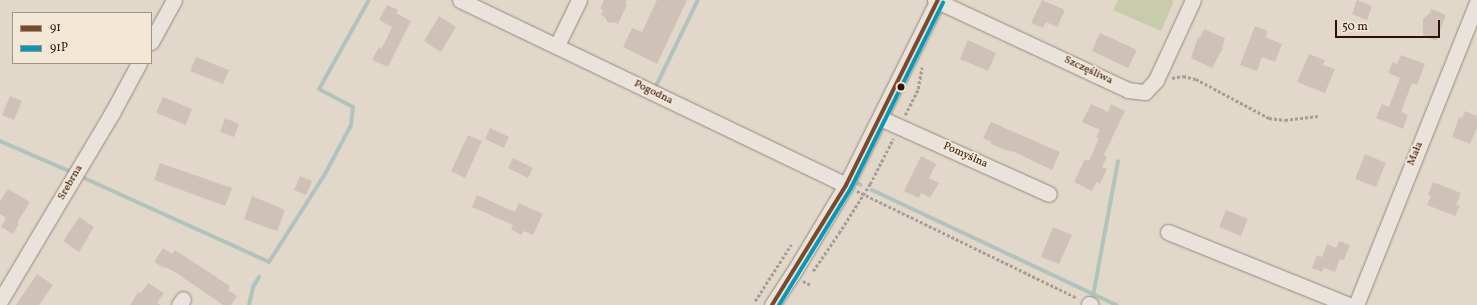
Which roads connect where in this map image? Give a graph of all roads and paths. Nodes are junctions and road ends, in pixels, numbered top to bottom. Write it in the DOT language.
graph roads {
  1 [pos="174,0"];
  2 [pos="460,0"];
  3 [pos="578,0"];
  4 [pos="937,0"];
  5 [pos="1193,0"];
  6 [pos="1477,2"];
  7 [pos="152,40"];
  8 [pos="557,45"];
  9 [pos="139,64"];
  10 [pos="1156,80"];
  11 [pos="1318,116"];
  12 [pos="880,118"];
  13 [pos="846,185"];
  14 [pos="1049,194"];
  15 [pos="1168,232"];
  16 [pos="794,241"];
  17 [pos="0,301"];
  18 [pos="755,301"];
  19 [pos="1090,304"];
  20 [pos="772,305"];
  21 [pos="1350,305"];
  22 [pos="1356,305"];
  1 -- 7 [label="street"];
  2 -- 8 [label="street, Pogodna"];
  3 -- 8 [label="street"];
  4 -- 10 [label="street, Szczęśliwa"];
  4 -- 12 [label="street"];
  5 -- 10 [label="street, Szczęśliwa"];
  6 -- 22 [label="street, Mała"];
  8 -- 13 [label="street, Pogodna"];
  9 -- 17 [label="street, Srebrna"];
  10 -- 11 [label="path"];
  12 -- 13 [label="street"];
  12 -- 14 [label="street, Pomyślna"];
  13 -- 19 [label="path"];
  13 -- 20 [label="street"];
  15 -- 21 [label="street"];
  16 -- 18 [label="path"];
}
